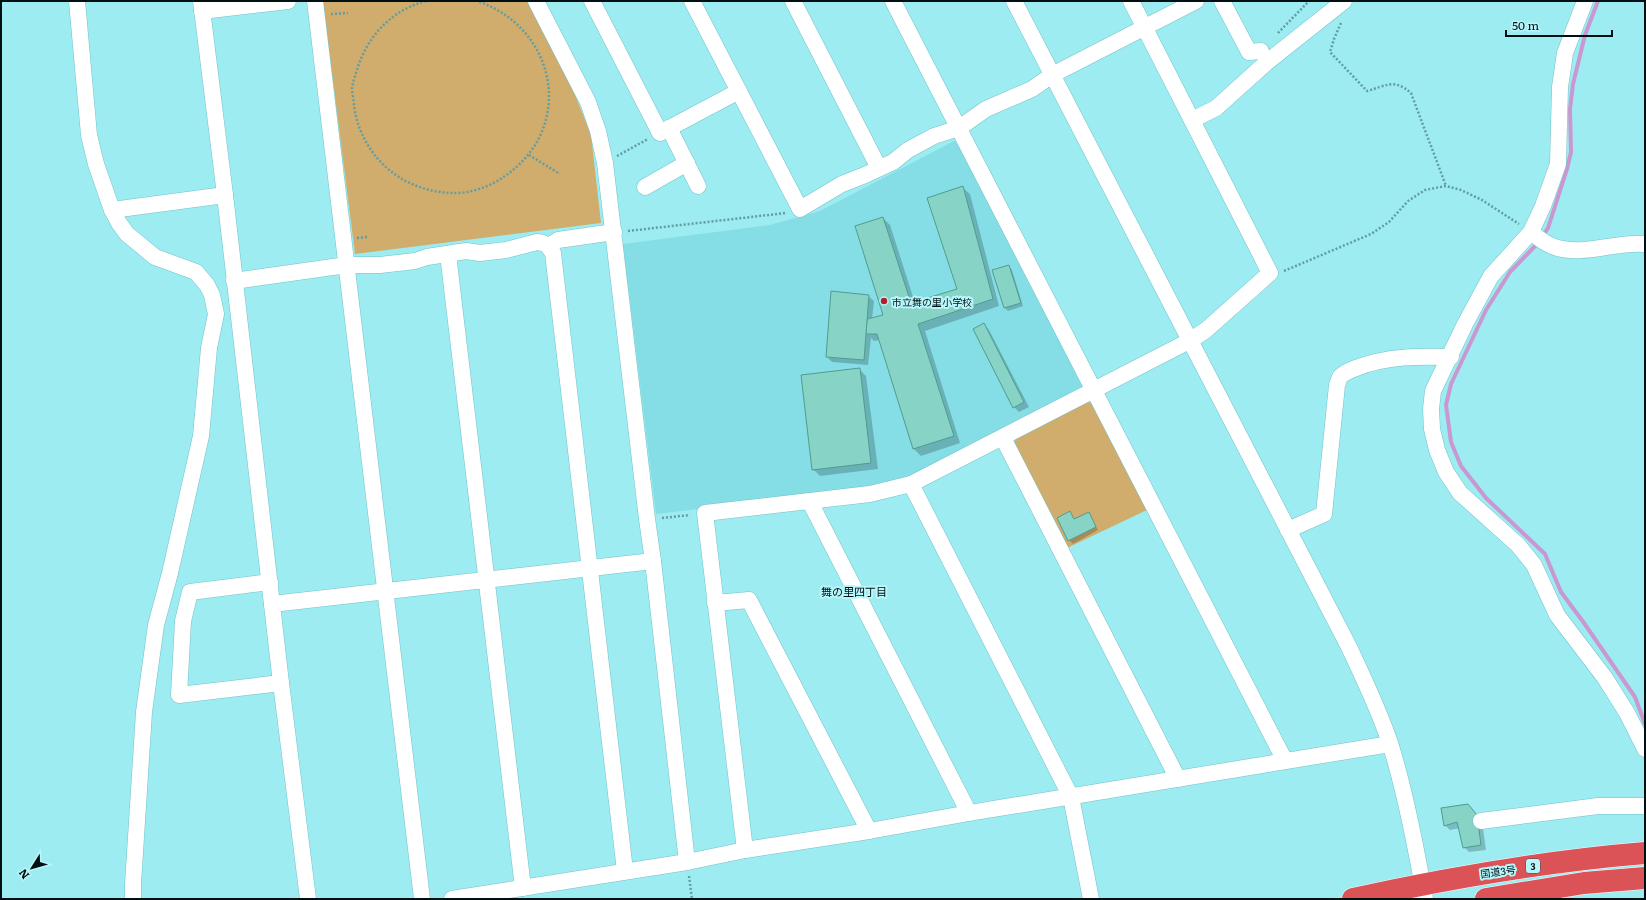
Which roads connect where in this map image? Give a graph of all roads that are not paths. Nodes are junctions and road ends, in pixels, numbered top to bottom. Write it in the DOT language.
graph roads {
  1 [pos="77,1"];
  2 [pos="288,1"];
  3 [pos="315,1"];
  4 [pos="536,1"];
  5 [pos="592,1"];
  6 [pos="692,1"];
  7 [pos="793,1"];
  8 [pos="893,1"];
  9 [pos="1014,1"];
  10 [pos="1131,1"];
  11 [pos="1196,1"];
  12 [pos="1222,1"];
  13 [pos="1344,1"];
  14 [pos="1585,1"];
  15 [pos="202,6"];
  16 [pos="1144,27"];
  17 [pos="1261,51"];
  18 [pos="1052,75"];
  19 [pos="739,91"];
  20 [pos="1192,120"];
  21 [pos="959,128"];
  22 [pos="664,130"];
  23 [pos="687,164"];
  24 [pos="879,168"];
  25 [pos="698,186"];
  26 [pos="645,187"];
  27 [pos="225,195"];
  28 [pos="112,210"];
  29 [pos="614,232"];
  30 [pos="1531,232"];
  31 [pos="1645,244"];
  32 [pos="548,246"];
  33 [pos="448,254"];
  34 [pos="347,265"];
  35 [pos="234,281"];
  36 [pos="1191,340"];
  37 [pos="1451,357"];
  38 [pos="1095,391"];
  39 [pos="1003,438"];
  40 [pos="911,484"];
  41 [pos="810,502"];
  42 [pos="1288,530"];
  43 [pos="653,561"];
  44 [pos="590,567"];
  45 [pos="487,579"];
  46 [pos="270,582"];
  47 [pos="385,591"];
  48 [pos="715,603"];
  49 [pos="272,604"];
  50 [pos="281,683"];
  51 [pos="1390,744"];
  52 [pos="1645,749"];
  53 [pos="1285,761"];
  54 [pos="1178,779"];
  55 [pos="1071,797"];
  56 [pos="1645,806"];
  57 [pos="969,813"];
  58 [pos="1481,821"];
  59 [pos="869,831"];
  60 [pos="745,850"];
  61 [pos="1645,853"];
  62 [pos="688,862"];
  63 [pos="625,871"];
  64 [pos="1645,878"];
  65 [pos="523,888"];
  66 [pos="1423,891"];
  67 [pos="133,899"];
  68 [pos="308,899"];
  69 [pos="422,899"];
  70 [pos="452,899"];
  71 [pos="1091,899"];
  72 [pos="1353,899"];
  73 [pos="1486,899"];
  1 -- 28 [label="street"];
  2 -- 15 [label="street"];
  3 -- 34 [label="street"];
  4 -- 29 [label="street"];
  5 -- 22 [label="street"];
  6 -- 19 [label="street"];
  7 -- 24 [label="street"];
  8 -- 21 [label="street"];
  9 -- 18 [label="street"];
  10 -- 16 [label="street"];
  11 -- 16 [label="street"];
  12 -- 17 [label="street"];
  13 -- 20 [label="street"];
  14 -- 30 [label="street"];
  15 -- 27 [label="street"];
  16 -- 18 [label="street"];
  16 -- 20 [label="street"];
  18 -- 21 [label="street"];
  18 -- 36 [label="street"];
  19 -- 22 [label="street"];
  19 -- 24 [label="street"];
  20 -- 36 [label="street"];
  21 -- 24 [label="street"];
  21 -- 38 [label="street"];
  22 -- 23 [label="street"];
  23 -- 25 [label="street"];
  23 -- 26 [label="street"];
  27 -- 28 [label="street"];
  27 -- 35 [label="street"];
  28 -- 67 [label="street"];
  29 -- 32 [label="street"];
  29 -- 43 [label="street"];
  30 -- 31 [label="street"];
  30 -- 37 [label="street"];
  32 -- 33 [label="street"];
  32 -- 44 [label="street"];
  33 -- 34 [label="street"];
  33 -- 45 [label="street"];
  34 -- 35 [label="street"];
  34 -- 47 [label="street"];
  35 -- 46 [label="street"];
  36 -- 38 [label="street"];
  36 -- 42 [label="street"];
  37 -- 42 [label="street"];
  37 -- 52 [label="street"];
  38 -- 39 [label="street"];
  38 -- 53 [label="street"];
  39 -- 40 [label="street"];
  39 -- 54 [label="street"];
  40 -- 41 [label="street"];
  40 -- 55 [label="street"];
  41 -- 48 [label="street"];
  41 -- 57 [label="street"];
  42 -- 51 [label="street"];
  43 -- 44 [label="street"];
  43 -- 62 [label="street"];
  44 -- 45 [label="street"];
  44 -- 63 [label="street"];
  45 -- 47 [label="street"];
  45 -- 65 [label="street"];
  46 -- 49 [label="street"];
  46 -- 50 [label="street"];
  47 -- 49 [label="street"];
  47 -- 69 [label="street"];
  48 -- 59 [label="street"];
  48 -- 60 [label="street"];
  49 -- 50 [label="street"];
  50 -- 68 [label="street"];
  51 -- 53 [label="street"];
  51 -- 66 [label="street"];
  53 -- 54 [label="street"];
  54 -- 55 [label="street"];
  55 -- 57 [label="street"];
  55 -- 71 [label="street"];
  56 -- 58 [label="street"];
  57 -- 59 [label="street"];
  59 -- 60 [label="street"];
  60 -- 62 [label="street"];
  61 -- 66 [label="highway, 国道3号 / 3"];
  62 -- 63 [label="street"];
  63 -- 65 [label="street"];
  64 -- 73 [label="highway"];
  65 -- 70 [label="street"];
  66 -- 72 [label="highway, 国道3号 / 3"];
}
